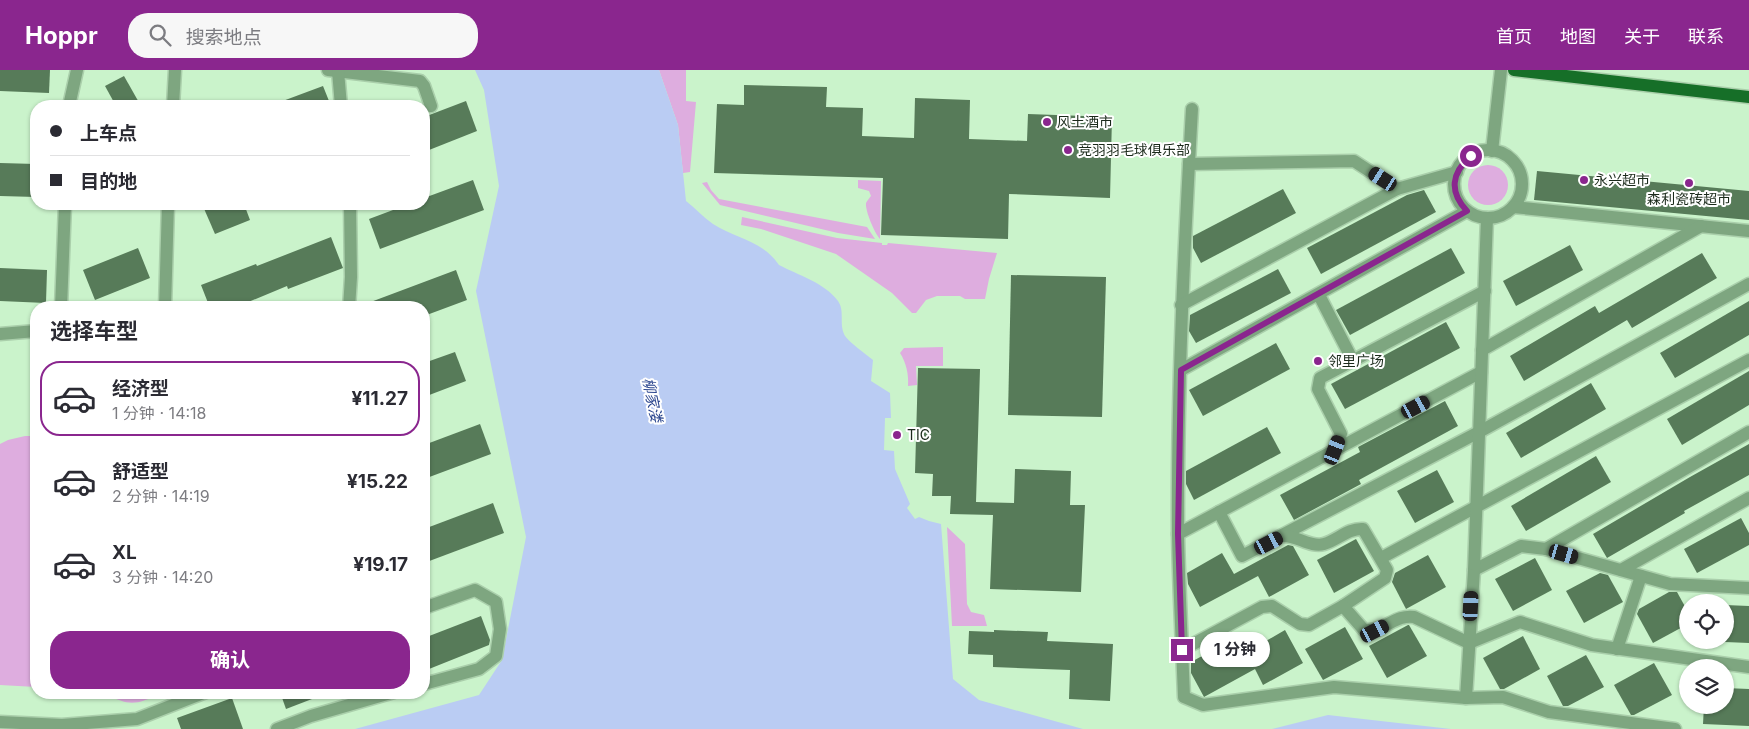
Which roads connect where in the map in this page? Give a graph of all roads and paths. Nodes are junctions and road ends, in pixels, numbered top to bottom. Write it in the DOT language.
graph roads {
  1 [pos="77,70"];
  2 [pos="175,70"];
  3 [pos="1502,70"];
  4 [pos="1514,70"];
  5 [pos="333,71"];
  6 [pos="1749,96"];
  7 [pos="70,100"];
  8 [pos="173,100"];
  9 [pos="340,100"];
  10 [pos="429,100"];
  11 [pos="430,103"];
  12 [pos="431,106"];
  13 [pos="1192,110"];
  14 [pos="1492,151"];
  15 [pos="1189,164"];
  16 [pos="1457,172"];
  17 [pos="1397,188"];
  18 [pos="1513,207"];
  19 [pos="65,210"];
  20 [pos="168,210"];
  21 [pos="350,210"];
  22 [pos="1467,211"];
  23 [pos="1488,218"];
  24 [pos="1700,226"];
  25 [pos="1749,231"];
  26 [pos="1749,284"];
  27 [pos="1484,291"];
  28 [pos="1319,294"];
  29 [pos="61,301"];
  30 [pos="165,301"];
  31 [pos="349,301"];
  32 [pos="1182,305"];
  33 [pos="30,332"];
  34 [pos="0,334"];
  35 [pos="1482,350"];
  36 [pos="1749,360"];
  37 [pos="1353,361"];
  38 [pos="1181,370"];
  39 [pos="1481,372"];
  40 [pos="1479,432"];
  41 [pos="1749,432"];
  42 [pos="1335,450"];
  43 [pos="1749,498"];
  44 [pos="1476,509"];
  45 [pos="1219,512"];
  46 [pos="1178,534"];
  47 [pos="1282,536"];
  48 [pos="1546,548"];
  49 [pos="1381,558"];
  50 [pos="1474,570"];
  51 [pos="1621,570"];
  52 [pos="1641,576"];
  53 [pos="1749,588"];
  54 [pos="430,606"];
  55 [pos="1343,606"];
  56 [pos="1469,643"];
  57 [pos="1617,649"];
  58 [pos="1182,650"];
  59 [pos="1749,667"];
  60 [pos="430,682"];
  61 [pos="1466,698"];
  62 [pos="191,699"];
  63 [pos="370,699"];
  64 [pos="0,722"];
  65 [pos="138,724"];
  66 [pos="277,729"];
  67 [pos="1676,729"];
  1 -- 7 [label="street"];
  2 -- 8 [label="street"];
  3 -- 14 [label="street"];
  4 -- 6 [label="main road"];
  5 -- 9 [label="street"];
  5 -- 10 [label="street"];
  11 -- 12 [label="street"];
  13 -- 15 [label="street"];
  14 -- 16 [label="street"];
  14 -- 18 [label="street"];
  15 -- 17 [label="street"];
  15 -- 32 [label="street"];
  16 -- 17 [label="street"];
  16 -- 22 [label="street"];
  17 -- 32 [label="street"];
  18 -- 23 [label="street"];
  18 -- 24 [label="street"];
  19 -- 29 [label="street"];
  20 -- 30 [label="street"];
  21 -- 31 [label="street"];
  22 -- 23 [label="street"];
  22 -- 28 [label="street"];
  23 -- 27 [label="street"];
  24 -- 25 [label="street"];
  24 -- 35 [label="street"];
  26 -- 40 [label="street"];
  27 -- 35 [label="street"];
  27 -- 37 [label="street"];
  28 -- 37 [label="street"];
  28 -- 38 [label="street"];
  32 -- 38 [label="street"];
  33 -- 34 [label="street"];
  35 -- 39 [label="street"];
  36 -- 44 [label="street"];
  37 -- 42 [label="street"];
  38 -- 46 [label="street"];
  39 -- 40 [label="street"];
  39 -- 42 [label="street"];
  40 -- 44 [label="street"];
  40 -- 47 [label="street"];
  41 -- 48 [label="street"];
  42 -- 45 [label="street"];
  43 -- 51 [label="street"];
  44 -- 49 [label="street"];
  44 -- 50 [label="street"];
  45 -- 46 [label="street"];
  45 -- 47 [label="street"];
  46 -- 58 [label="street"];
  47 -- 49 [label="street"];
  48 -- 50 [label="street"];
  48 -- 51 [label="street"];
  49 -- 55 [label="street"];
  50 -- 56 [label="street"];
  51 -- 52 [label="street"];
  52 -- 53 [label="street"];
  52 -- 57 [label="street"];
  54 -- 60 [label="street"];
  55 -- 56 [label="street"];
  55 -- 58 [label="street"];
  56 -- 57 [label="street"];
  56 -- 61 [label="street"];
  57 -- 59 [label="street"];
  58 -- 61 [label="street"];
  61 -- 67 [label="street"];
  62 -- 65 [label="street"];
  63 -- 66 [label="street"];
  64 -- 65 [label="street"];
}
